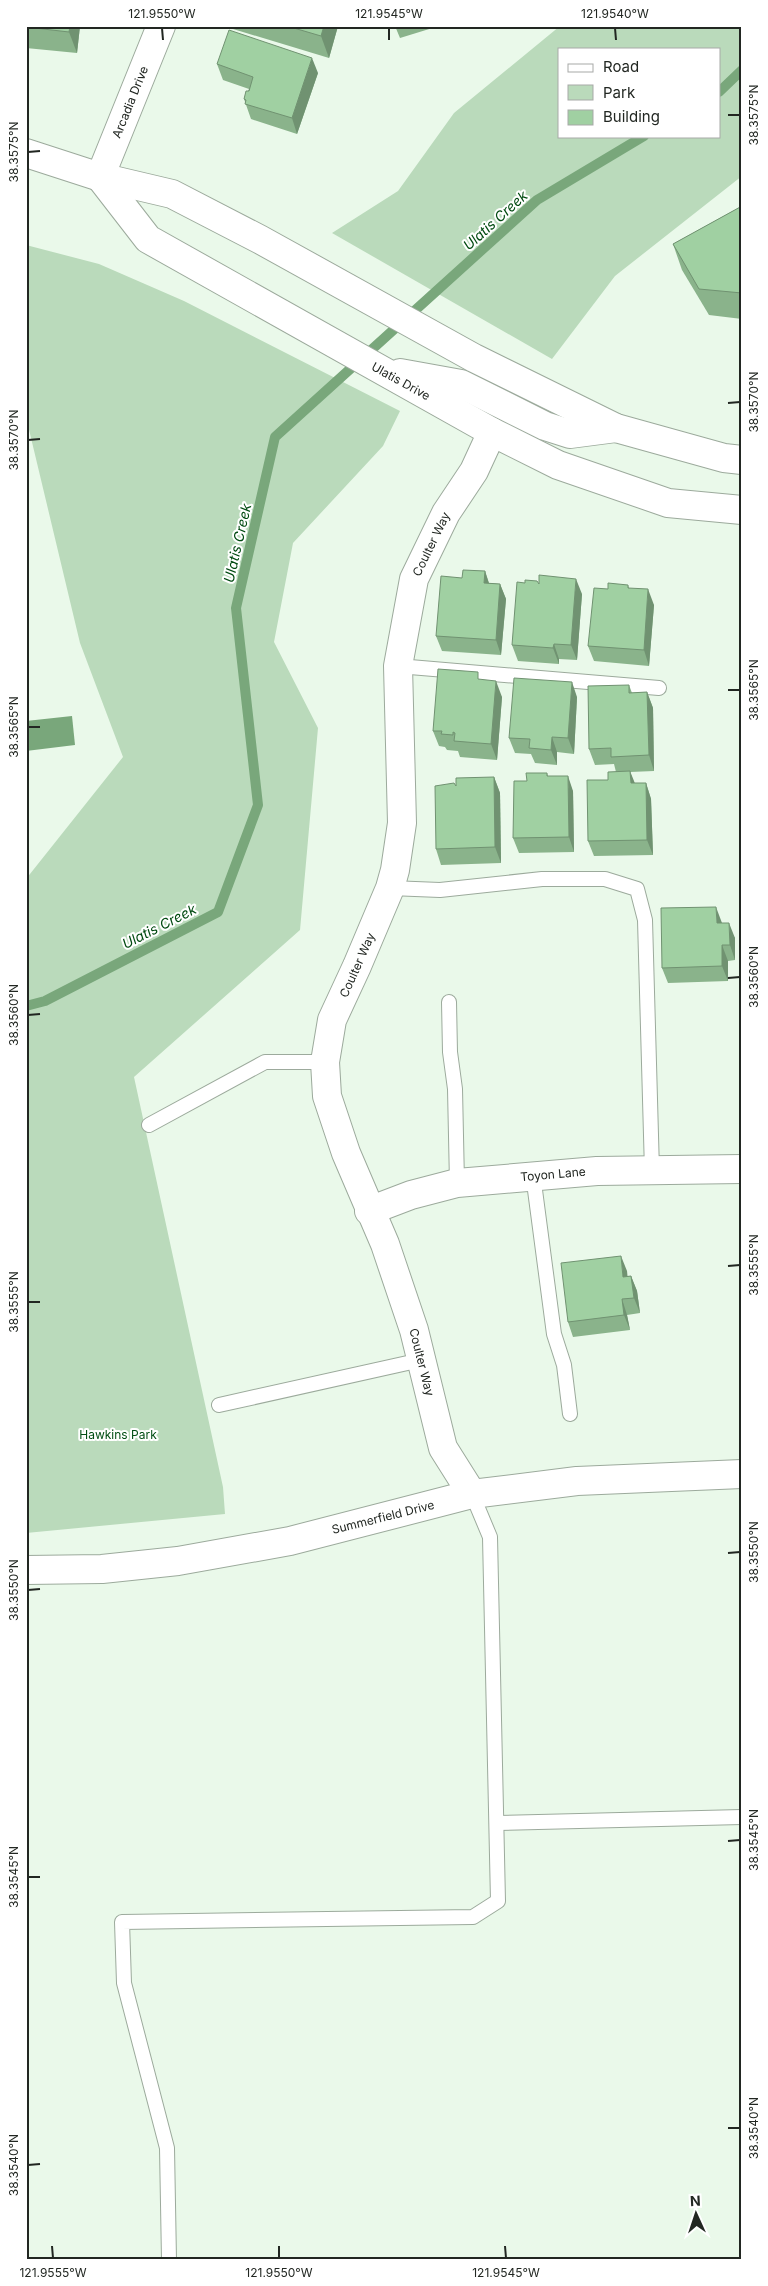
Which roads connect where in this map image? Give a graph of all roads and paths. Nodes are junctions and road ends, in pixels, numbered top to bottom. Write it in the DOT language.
graph roads {
  1 [pos="161,26"];
  2 [pos="26,153"];
  3 [pos="100,177"];
  4 [pos="386,373"];
  5 [pos="616,428"];
  6 [pos="492,432"];
  7 [pos="742,460"];
  8 [pos="742,510"];
  9 [pos="398,666"];
  10 [pos="659,688"];
  11 [pos="390,888"];
  12 [pos="449,1002"];
  13 [pos="325,1062"];
  14 [pos="149,1124"];
  15 [pos="742,1170"];
  16 [pos="652,1171"];
  17 [pos="533,1175"];
  18 [pos="457,1183"];
  19 [pos="369,1211"];
  20 [pos="421,1360"];
  21 [pos="219,1405"];
  22 [pos="570,1414"];
  23 [pos="742,1474"];
  24 [pos="472,1494"];
  25 [pos="26,1570"];
  26 [pos="742,1817"];
  27 [pos="497,1823"];
  28 [pos="169,2260"];
  1 -- 3 [label="street, Arcadia Drive"];
  2 -- 3 [label="street"];
  3 -- 4 [label="street, Ulatis Drive"];
  3 -- 5 [label="street"];
  4 -- 5 [label="street"];
  4 -- 6 [label="street, Ulatis Drive"];
  5 -- 7 [label="street"];
  6 -- 8 [label="street, Ulatis Drive"];
  6 -- 9 [label="street, Coulter Way"];
  9 -- 10 [label="lane"];
  9 -- 11 [label="street, Coulter Way"];
  11 -- 13 [label="street, Coulter Way"];
  11 -- 16 [label="lane"];
  12 -- 18 [label="lane"];
  13 -- 14 [label="lane"];
  13 -- 19 [label="street, Coulter Way"];
  15 -- 16 [label="street, Toyon Lane"];
  16 -- 17 [label="street, Toyon Lane"];
  17 -- 18 [label="street, Toyon Lane"];
  17 -- 22 [label="lane"];
  18 -- 19 [label="street, Toyon Lane"];
  19 -- 20 [label="street, Coulter Way"];
  20 -- 21 [label="lane"];
  20 -- 24 [label="street, Coulter Way"];
  23 -- 24 [label="street, Summerfield Drive"];
  24 -- 25 [label="street, Summerfield Drive"];
  24 -- 27 [label="lane"];
  26 -- 27 [label="lane"];
  27 -- 28 [label="lane"];
}
